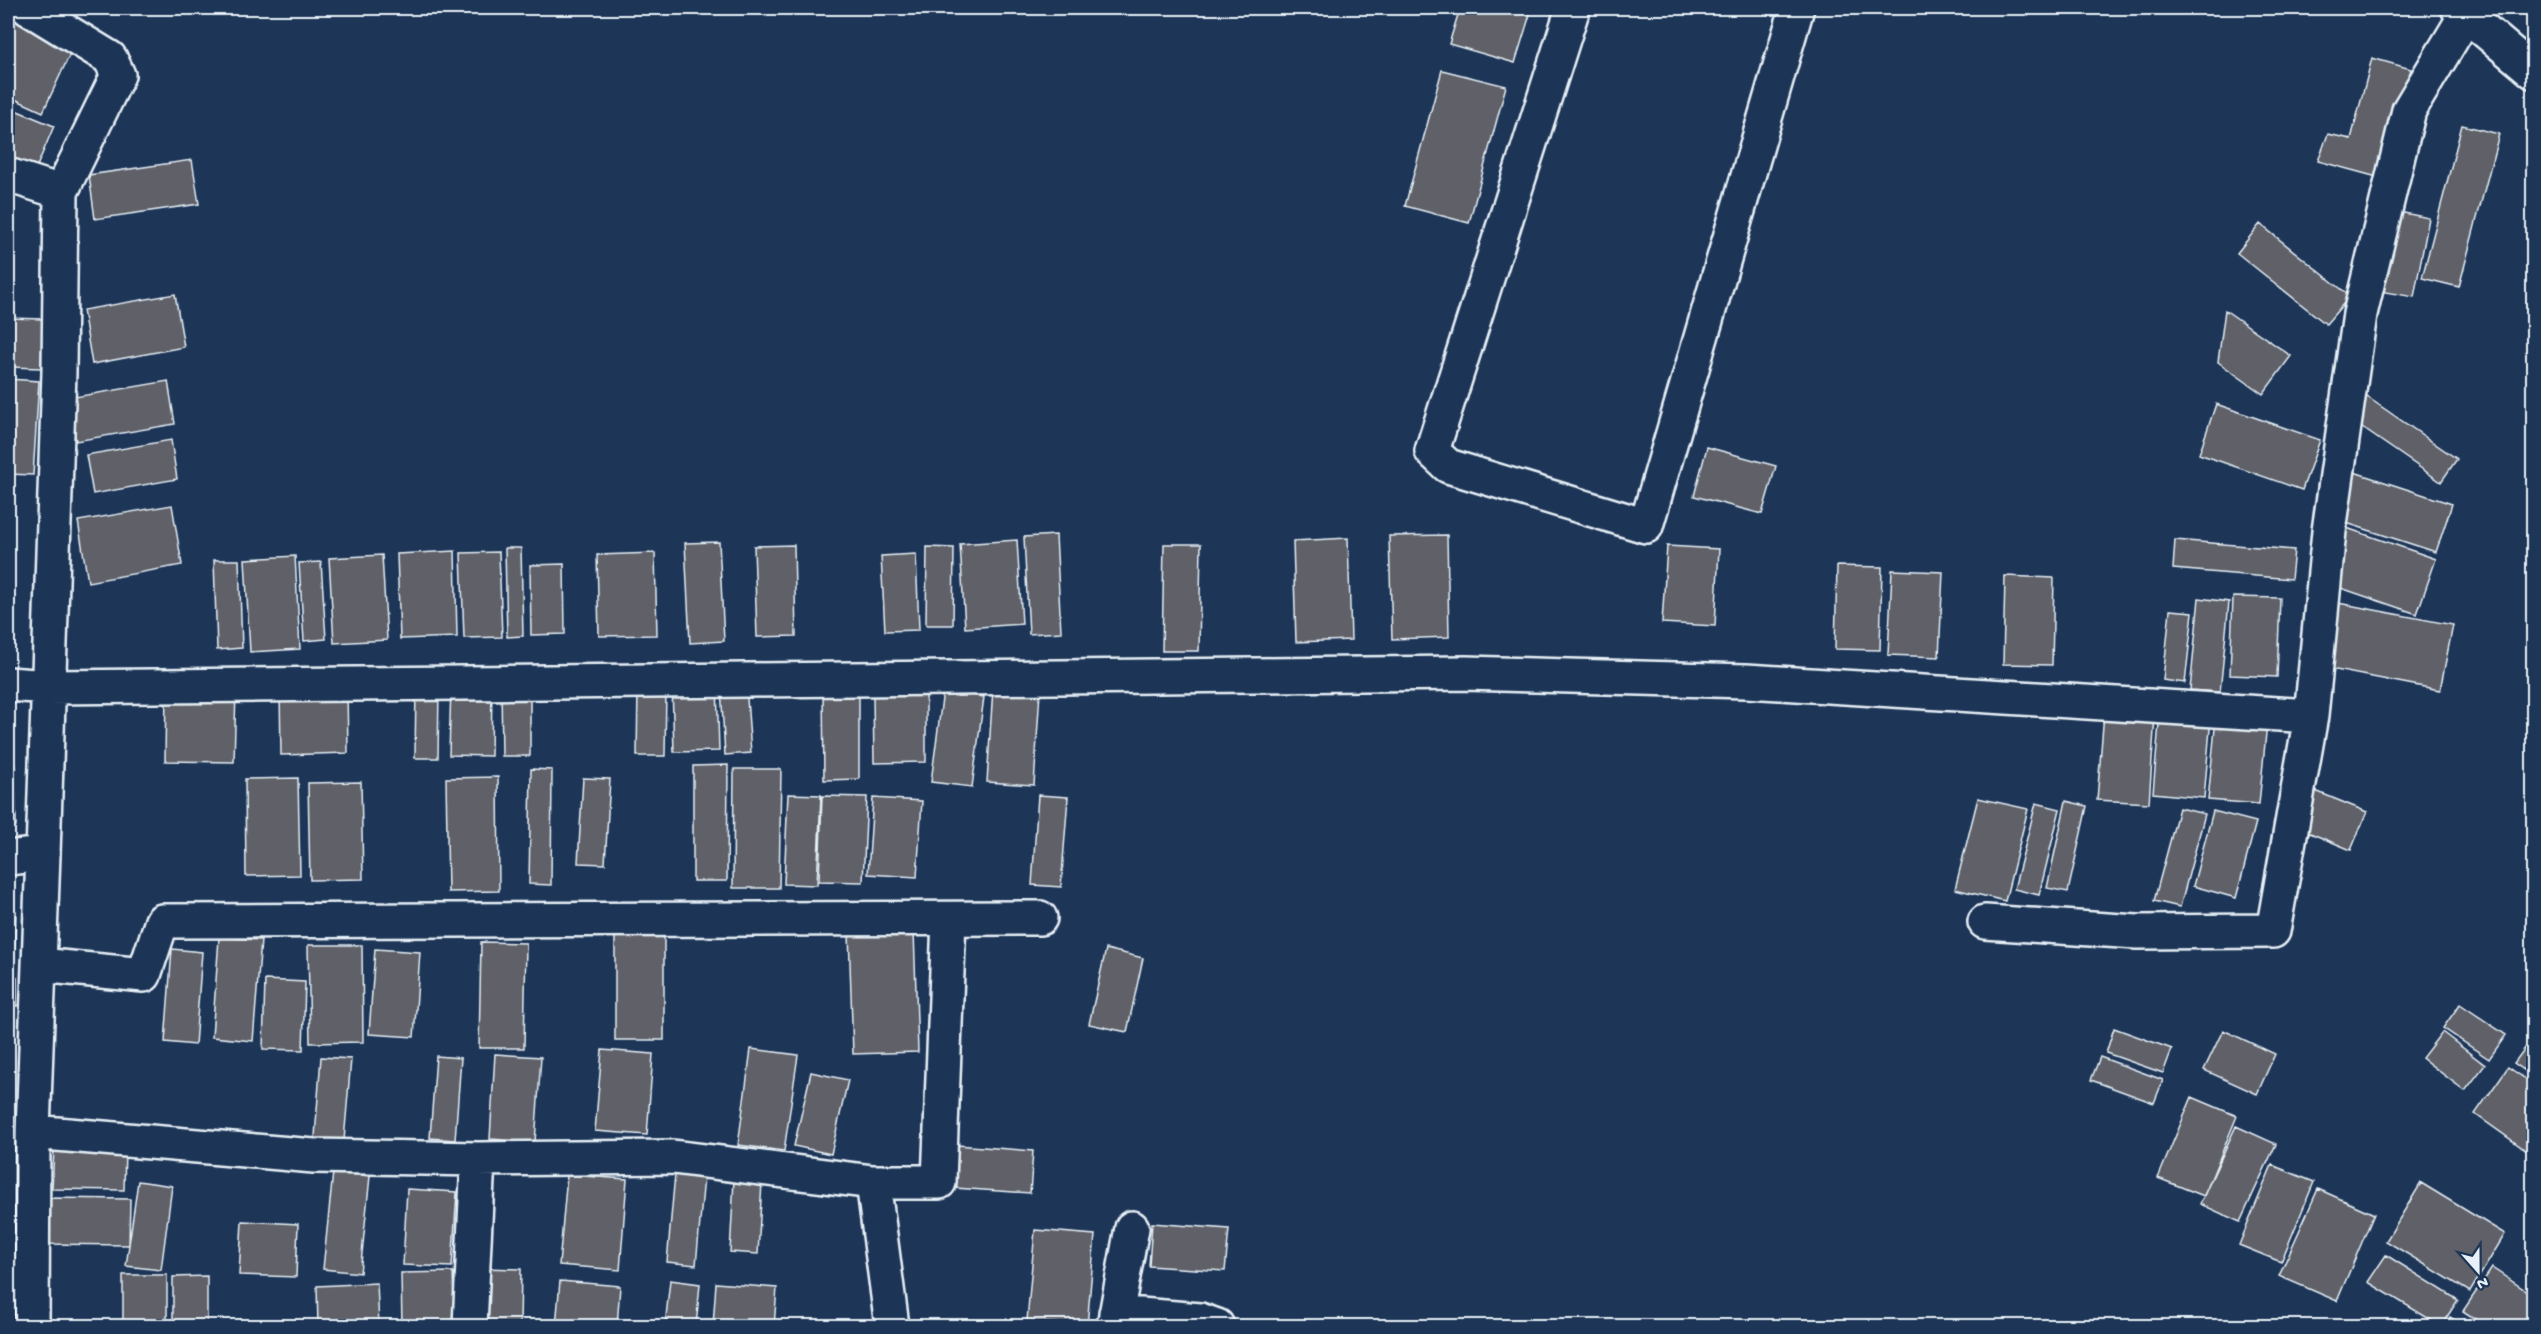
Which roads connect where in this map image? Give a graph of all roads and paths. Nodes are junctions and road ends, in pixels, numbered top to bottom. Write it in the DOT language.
graph roads {
  1 [pos="28,8"];
  2 [pos="1573,8"];
  3 [pos="1797,8"];
  4 [pos="2462,11"];
  5 [pos="2534,72"];
  6 [pos="8,175"];
  7 [pos="61,192"];
  8 [pos="8,684"];
  9 [pos="49,687"];
  10 [pos="2311,716"];
  11 [pos="43,854"];
  12 [pos="8,858"];
  13 [pos="1040,918"];
  14 [pos="950,920"];
  15 [pos="1985,922"];
  16 [pos="39,965"];
  17 [pos="33,1132"];
  18 [pos="478,1159"];
  19 [pos="873,1182"];
  20 [pos="1132,1228"];
  21 [pos="1115,1320"];
  22 [pos="32,1326"];
  23 [pos="470,1326"];
  24 [pos="892,1326"];
  25 [pos="1217,1326"];
  1 -- 7 [label="street"];
  2 -- 3 [label="street"];
  4 -- 5 [label="street"];
  4 -- 10 [label="street"];
  6 -- 7 [label="street"];
  7 -- 9 [label="street"];
  8 -- 9 [label="street"];
  9 -- 10 [label="street"];
  9 -- 11 [label="street"];
  10 -- 15 [label="street"];
  11 -- 12 [label="street"];
  11 -- 16 [label="street"];
  13 -- 14 [label="street"];
  14 -- 16 [label="street"];
  14 -- 19 [label="street"];
  16 -- 17 [label="street"];
  17 -- 18 [label="street"];
  17 -- 22 [label="street"];
  18 -- 19 [label="street"];
  18 -- 23 [label="street"];
  19 -- 24 [label="street"];
  20 -- 21 [label="street"];
  21 -- 25 [label="street"];
}
